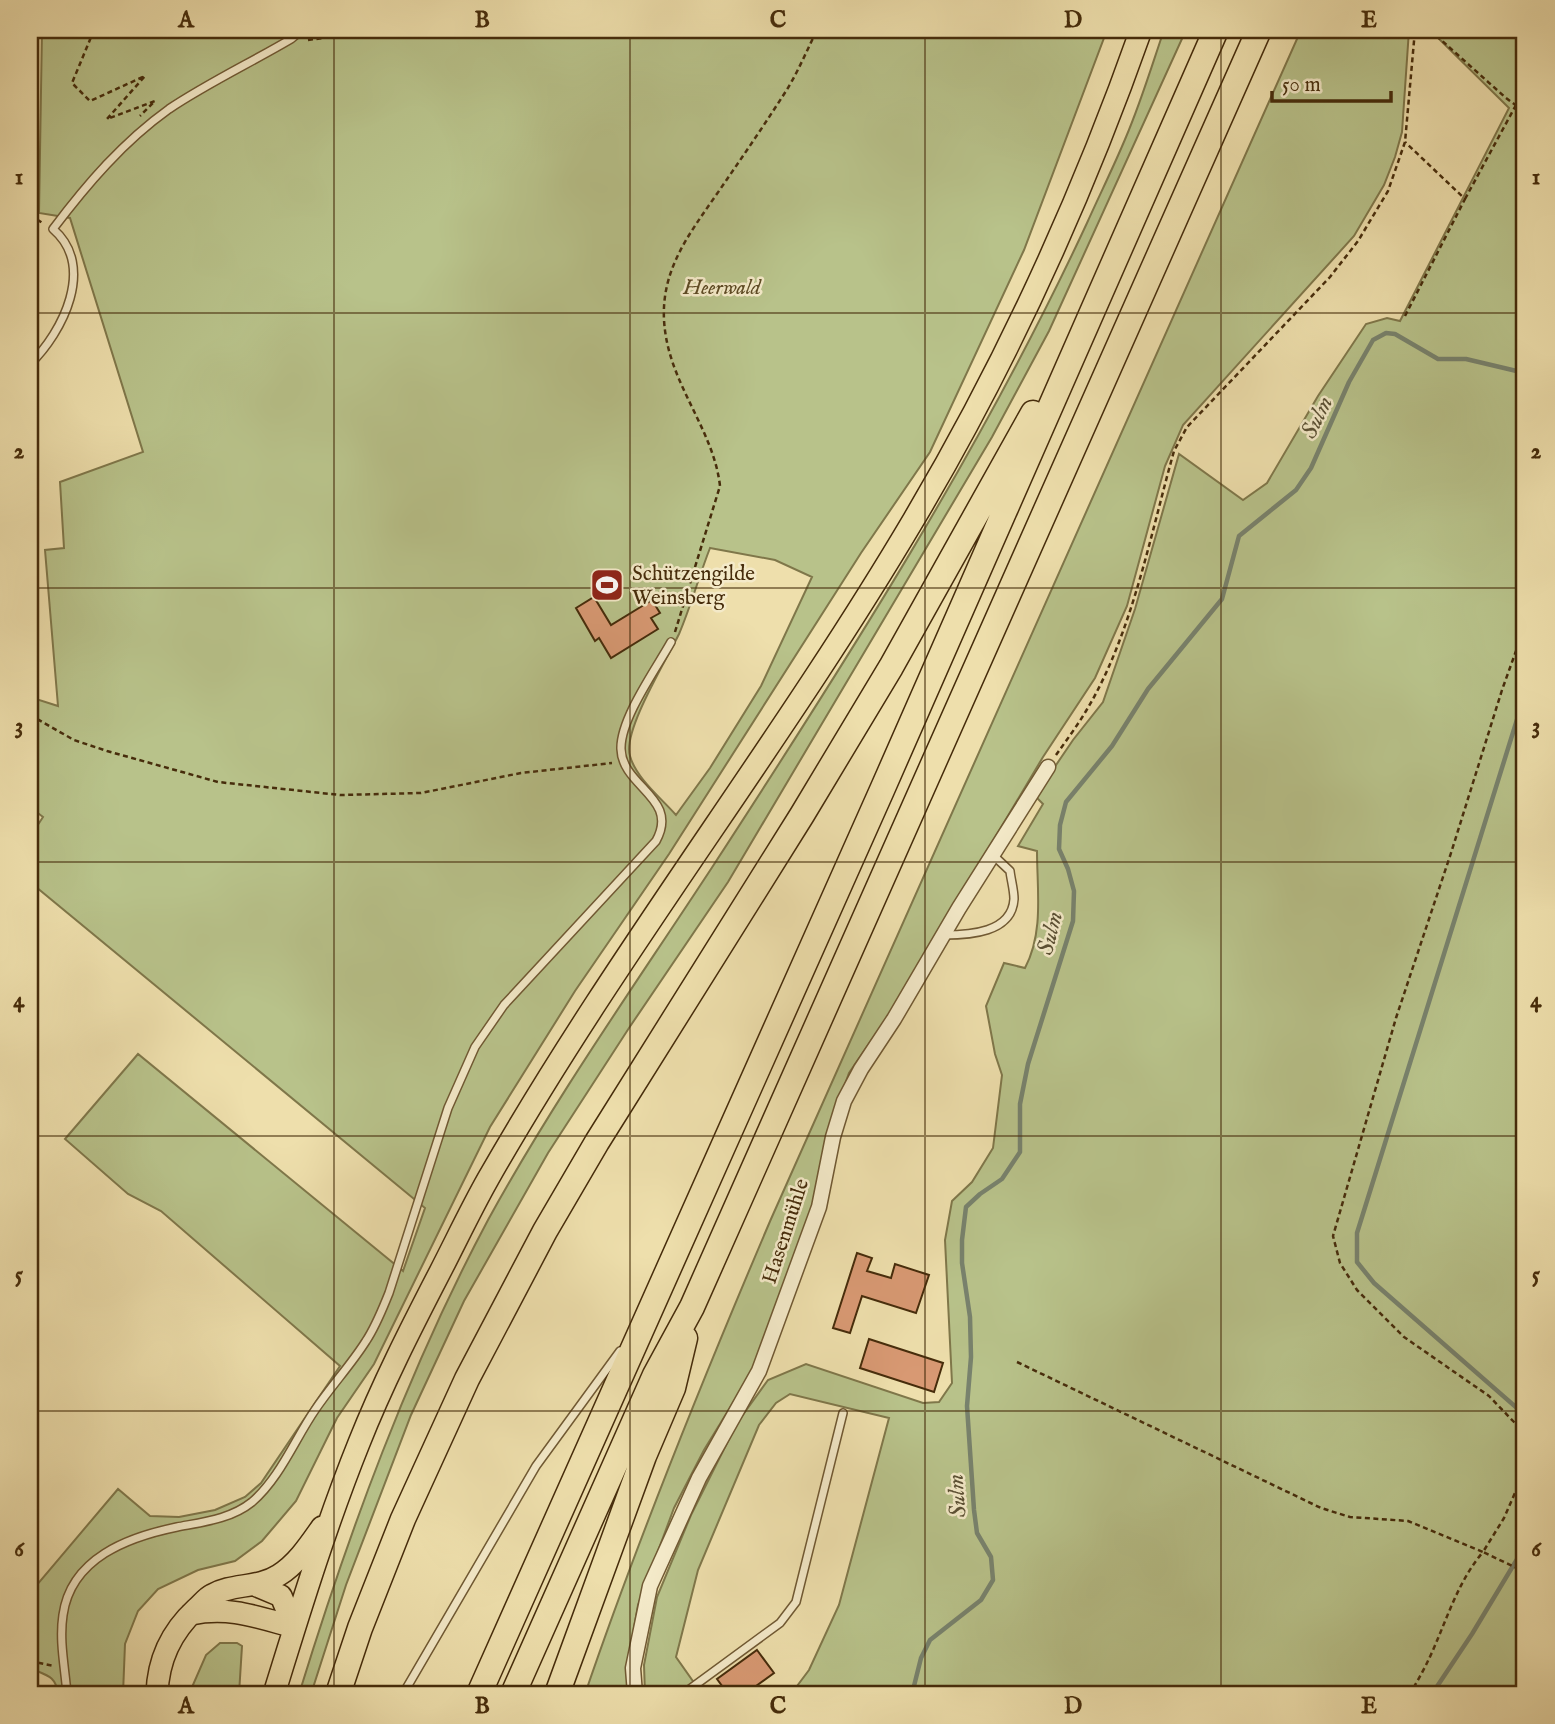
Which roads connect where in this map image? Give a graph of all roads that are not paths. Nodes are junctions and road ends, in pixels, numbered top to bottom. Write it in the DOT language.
graph roads {
  1 [pos="302,30"];
  2 [pos="1141,30"];
  3 [pos="1216,30"];
  4 [pos="1259,30"];
  5 [pos="1081,335"];
  6 [pos="30,364"];
  7 [pos="671,642"];
  8 [pos="1048,767"];
  9 [pos="993,855"];
  10 [pos="943,935"];
  11 [pos="692,1307"];
  12 [pos="650,1311"];
  13 [pos="843,1413"];
  14 [pos="334,1511"];
  15 [pos="257,1586"];
  16 [pos="190,1614"];
  17 [pos="294,1627"];
  18 [pos="67,1694"];
  19 [pos="156,1694"];
  20 [pos="274,1694"];
  21 [pos="338,1694"];
  22 [pos="403,1694"];
  23 [pos="479,1694"];
  24 [pos="513,1694"];
  25 [pos="557,1694"];
  26 [pos="635,1694"];
  27 [pos="683,1694"];
  1 -- 6 [label="lane"];
  2 -- 14 [label="main road"];
  3 -- 5 [label="highway"];
  4 -- 11 [label="highway"];
  5 -- 12 [label="highway"];
  5 -- 21 [label="highway"];
  7 -- 18 [label="lane"];
  8 -- 9 [label="street, Hasenmühle"];
  9 -- 10 [label="street, Hasenmühle"];
  9 -- 10 [label="lane"];
  10 -- 26 [label="street, Hasenmühle"];
  11 -- 24 [label="highway"];
  11 -- 25 [label="highway"];
  12 -- 22 [label="lane"];
  12 -- 23 [label="highway"];
  13 -- 27 [label="lane"];
  14 -- 15 [label="main road"];
  14 -- 17 [label="main road"];
  15 -- 16 [label="main road"];
  15 -- 17 [label="main road"];
  16 -- 17 [label="main road"];
  16 -- 19 [label="main road"];
  17 -- 20 [label="main road"];
}
